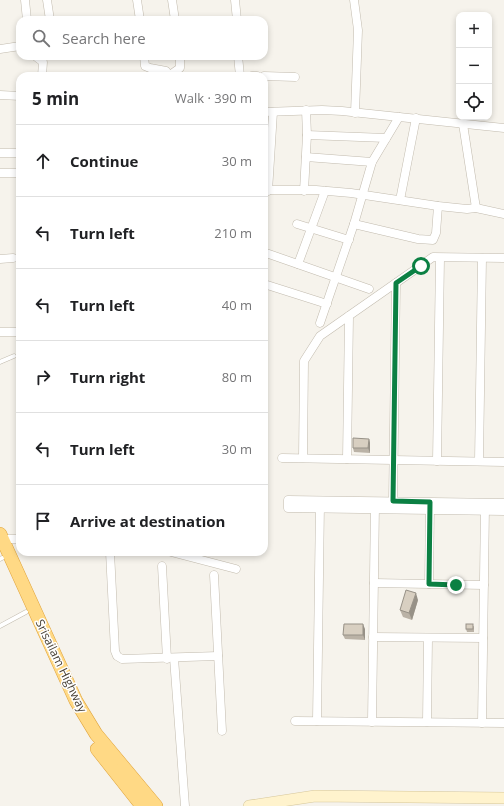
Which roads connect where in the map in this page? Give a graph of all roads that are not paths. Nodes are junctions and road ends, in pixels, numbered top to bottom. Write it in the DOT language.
graph roads {
  1 [pos="25,0"];
  2 [pos="47,0"];
  3 [pos="137,0"];
  4 [pos="172,0"];
  5 [pos="235,0"];
  6 [pos="354,0"];
  7 [pos="27,16"];
  8 [pos="49,16"];
  9 [pos="139,16"];
  10 [pos="174,16"];
  11 [pos="237,16"];
  12 [pos="16,47"];
  13 [pos="0,49"];
  14 [pos="41,60"];
  15 [pos="145,60"];
  16 [pos="180,60"];
  17 [pos="238,60"];
  18 [pos="42,72"];
  19 [pos="167,72"];
  20 [pos="175,72"];
  21 [pos="240,72"];
  22 [pos="268,76"];
  23 [pos="294,77"];
  24 [pos="0,95"];
  25 [pos="16,96"];
  26 [pos="306,110"];
  27 [pos="268,112"];
  28 [pos="273,112"];
  29 [pos="355,112"];
  30 [pos="399,117"];
  31 [pos="416,118"];
  32 [pos="463,124"];
  33 [pos="504,128"];
  34 [pos="307,135"];
  35 [pos="386,138"];
  36 [pos="0,153"];
  37 [pos="16,153"];
  38 [pos="306,157"];
  39 [pos="372,162"];
  40 [pos="268,168"];
  41 [pos="0,173"];
  42 [pos="16,173"];
  43 [pos="268,190"];
  44 [pos="304,191"];
  45 [pos="325,191"];
  46 [pos="363,195"];
  47 [pos="400,200"];
  48 [pos="438,206"];
  49 [pos="476,208"];
  50 [pos="504,214"];
  51 [pos="297,224"];
  52 [pos="354,224"];
  53 [pos="312,228"];
  54 [pos="349,240"];
  55 [pos="268,254"];
  56 [pos="0,258"];
  57 [pos="13,258"];
  58 [pos="440,258"];
  59 [pos="482,258"];
  60 [pos="504,258"];
  61 [pos="298,264"];
  62 [pos="336,277"];
  63 [pos="396,283"];
  64 [pos="268,285"];
  65 [pos="369,289"];
  66 [pos="327,304"];
  67 [pos="349,316"];
  68 [pos="320,322"];
  69 [pos="0,332"];
  70 [pos="16,332"];
  71 [pos="14,356"];
  72 [pos="0,362"];
  73 [pos="282,458"];
  74 [pos="303,458"];
  75 [pos="347,459"];
  76 [pos="393,460"];
  77 [pos="437,461"];
  78 [pos="479,461"];
  79 [pos="504,462"];
  80 [pos="320,500"];
  81 [pos="375,501"];
  82 [pos="393,501"];
  83 [pos="504,503"];
  84 [pos="430,506"];
  85 [pos="485,507"];
  86 [pos="320,509"];
  87 [pos="375,510"];
  88 [pos="504,511"];
  89 [pos="1,537"];
  90 [pos="16,539"];
  91 [pos="110,556"];
  92 [pos="186,556"];
  93 [pos="1,557"];
  94 [pos="162,566"];
  95 [pos="236,569"];
  96 [pos="214,575"];
  97 [pos="374,583"];
  98 [pos="429,584"];
  99 [pos="484,585"];
  100 [pos="26,612"];
  101 [pos="0,626"];
  102 [pos="373,637"];
  103 [pos="428,638"];
  104 [pos="483,638"];
  105 [pos="218,656"];
  106 [pos="171,658"];
  107 [pos="295,721"];
  108 [pos="317,721"];
  109 [pos="372,722"];
  110 [pos="427,722"];
  111 [pos="482,723"];
  112 [pos="504,723"];
  113 [pos="222,730"];
  114 [pos="504,798"];
  115 [pos="142,806"];
  116 [pos="156,806"];
  117 [pos="185,806"];
  118 [pos="249,806"];
  1 -- 7 [label="street"];
  2 -- 8 [label="street"];
  3 -- 9 [label="street"];
  4 -- 10 [label="street"];
  5 -- 11 [label="street"];
  6 -- 29 [label="street"];
  12 -- 13 [label="street"];
  14 -- 18 [label="street"];
  15 -- 19 [label="street"];
  16 -- 20 [label="street"];
  17 -- 21 [label="street"];
  22 -- 23 [label="street"];
  24 -- 25 [label="street"];
  26 -- 28 [label="street"];
  26 -- 29 [label="street"];
  26 -- 34 [label="street"];
  27 -- 28 [label="street"];
  28 -- 40 [label="street"];
  29 -- 30 [label="street"];
  30 -- 31 [label="street"];
  30 -- 35 [label="street"];
  31 -- 32 [label="street"];
  31 -- 47 [label="street"];
  32 -- 33 [label="street"];
  32 -- 49 [label="street"];
  34 -- 35 [label="street"];
  34 -- 38 [label="street"];
  35 -- 39 [label="street"];
  36 -- 37 [label="street"];
  38 -- 39 [label="street"];
  38 -- 44 [label="street"];
  39 -- 46 [label="street"];
  41 -- 42 [label="street"];
  43 -- 44 [label="street"];
  44 -- 45 [label="street"];
  45 -- 46 [label="street"];
  45 -- 53 [label="street"];
  46 -- 47 [label="street"];
  46 -- 52 [label="street"];
  47 -- 48 [label="street"];
  48 -- 49 [label="street"];
  48 -- 52 [label="street"];
  49 -- 50 [label="street"];
  51 -- 53 [label="street"];
  52 -- 54 [label="street"];
  53 -- 54 [label="street"];
  53 -- 61 [label="street"];
  54 -- 62 [label="street"];
  55 -- 61 [label="street"];
  56 -- 57 [label="street"];
  58 -- 59 [label="street"];
  58 -- 63 [label="street"];
  58 -- 77 [label="street"];
  59 -- 60 [label="street"];
  59 -- 78 [label="street"];
  61 -- 62 [label="street"];
  62 -- 65 [label="street"];
  62 -- 66 [label="street"];
  63 -- 67 [label="street"];
  63 -- 76 [label="street"];
  64 -- 66 [label="street"];
  66 -- 68 [label="street"];
  67 -- 74 [label="street"];
  67 -- 75 [label="street"];
  69 -- 70 [label="street"];
  71 -- 72 [label="lane"];
  73 -- 74 [label="street"];
  74 -- 75 [label="street"];
  75 -- 76 [label="street"];
  76 -- 77 [label="street"];
  76 -- 82 [label="street"];
  77 -- 78 [label="street"];
  78 -- 79 [label="street"];
  80 -- 81 [label="street"];
  80 -- 86 [label="street"];
  80 -- 86 [label="street"];
  81 -- 82 [label="street"];
  81 -- 87 [label="street"];
  82 -- 84 [label="street"];
  83 -- 85 [label="street"];
  84 -- 85 [label="street"];
  84 -- 87 [label="street"];
  84 -- 98 [label="street"];
  85 -- 88 [label="street"];
  85 -- 99 [label="street"];
  86 -- 87 [label="street"];
  86 -- 108 [label="street"];
  87 -- 97 [label="street"];
  89 -- 90 [label="street"];
  89 -- 116 [label="highway, Srisailam Highway"];
  91 -- 106 [label="street"];
  92 -- 95 [label="street"];
  93 -- 100 [label="highway, Srisailam Highway"];
  94 -- 106 [label="street"];
  96 -- 105 [label="street"];
  97 -- 98 [label="street"];
  97 -- 102 [label="street"];
  98 -- 99 [label="street"];
  99 -- 104 [label="street"];
  100 -- 101 [label="lane"];
  100 -- 115 [label="highway, Srisailam Highway"];
  102 -- 103 [label="street"];
  102 -- 109 [label="street"];
  103 -- 104 [label="street"];
  103 -- 110 [label="street"];
  104 -- 111 [label="street"];
  105 -- 106 [label="street"];
  105 -- 113 [label="street"];
  106 -- 117 [label="street"];
  107 -- 108 [label="street"];
  108 -- 109 [label="street"];
  109 -- 110 [label="street"];
  110 -- 111 [label="street"];
  111 -- 112 [label="street"];
  114 -- 118 [label="main road"];
}
